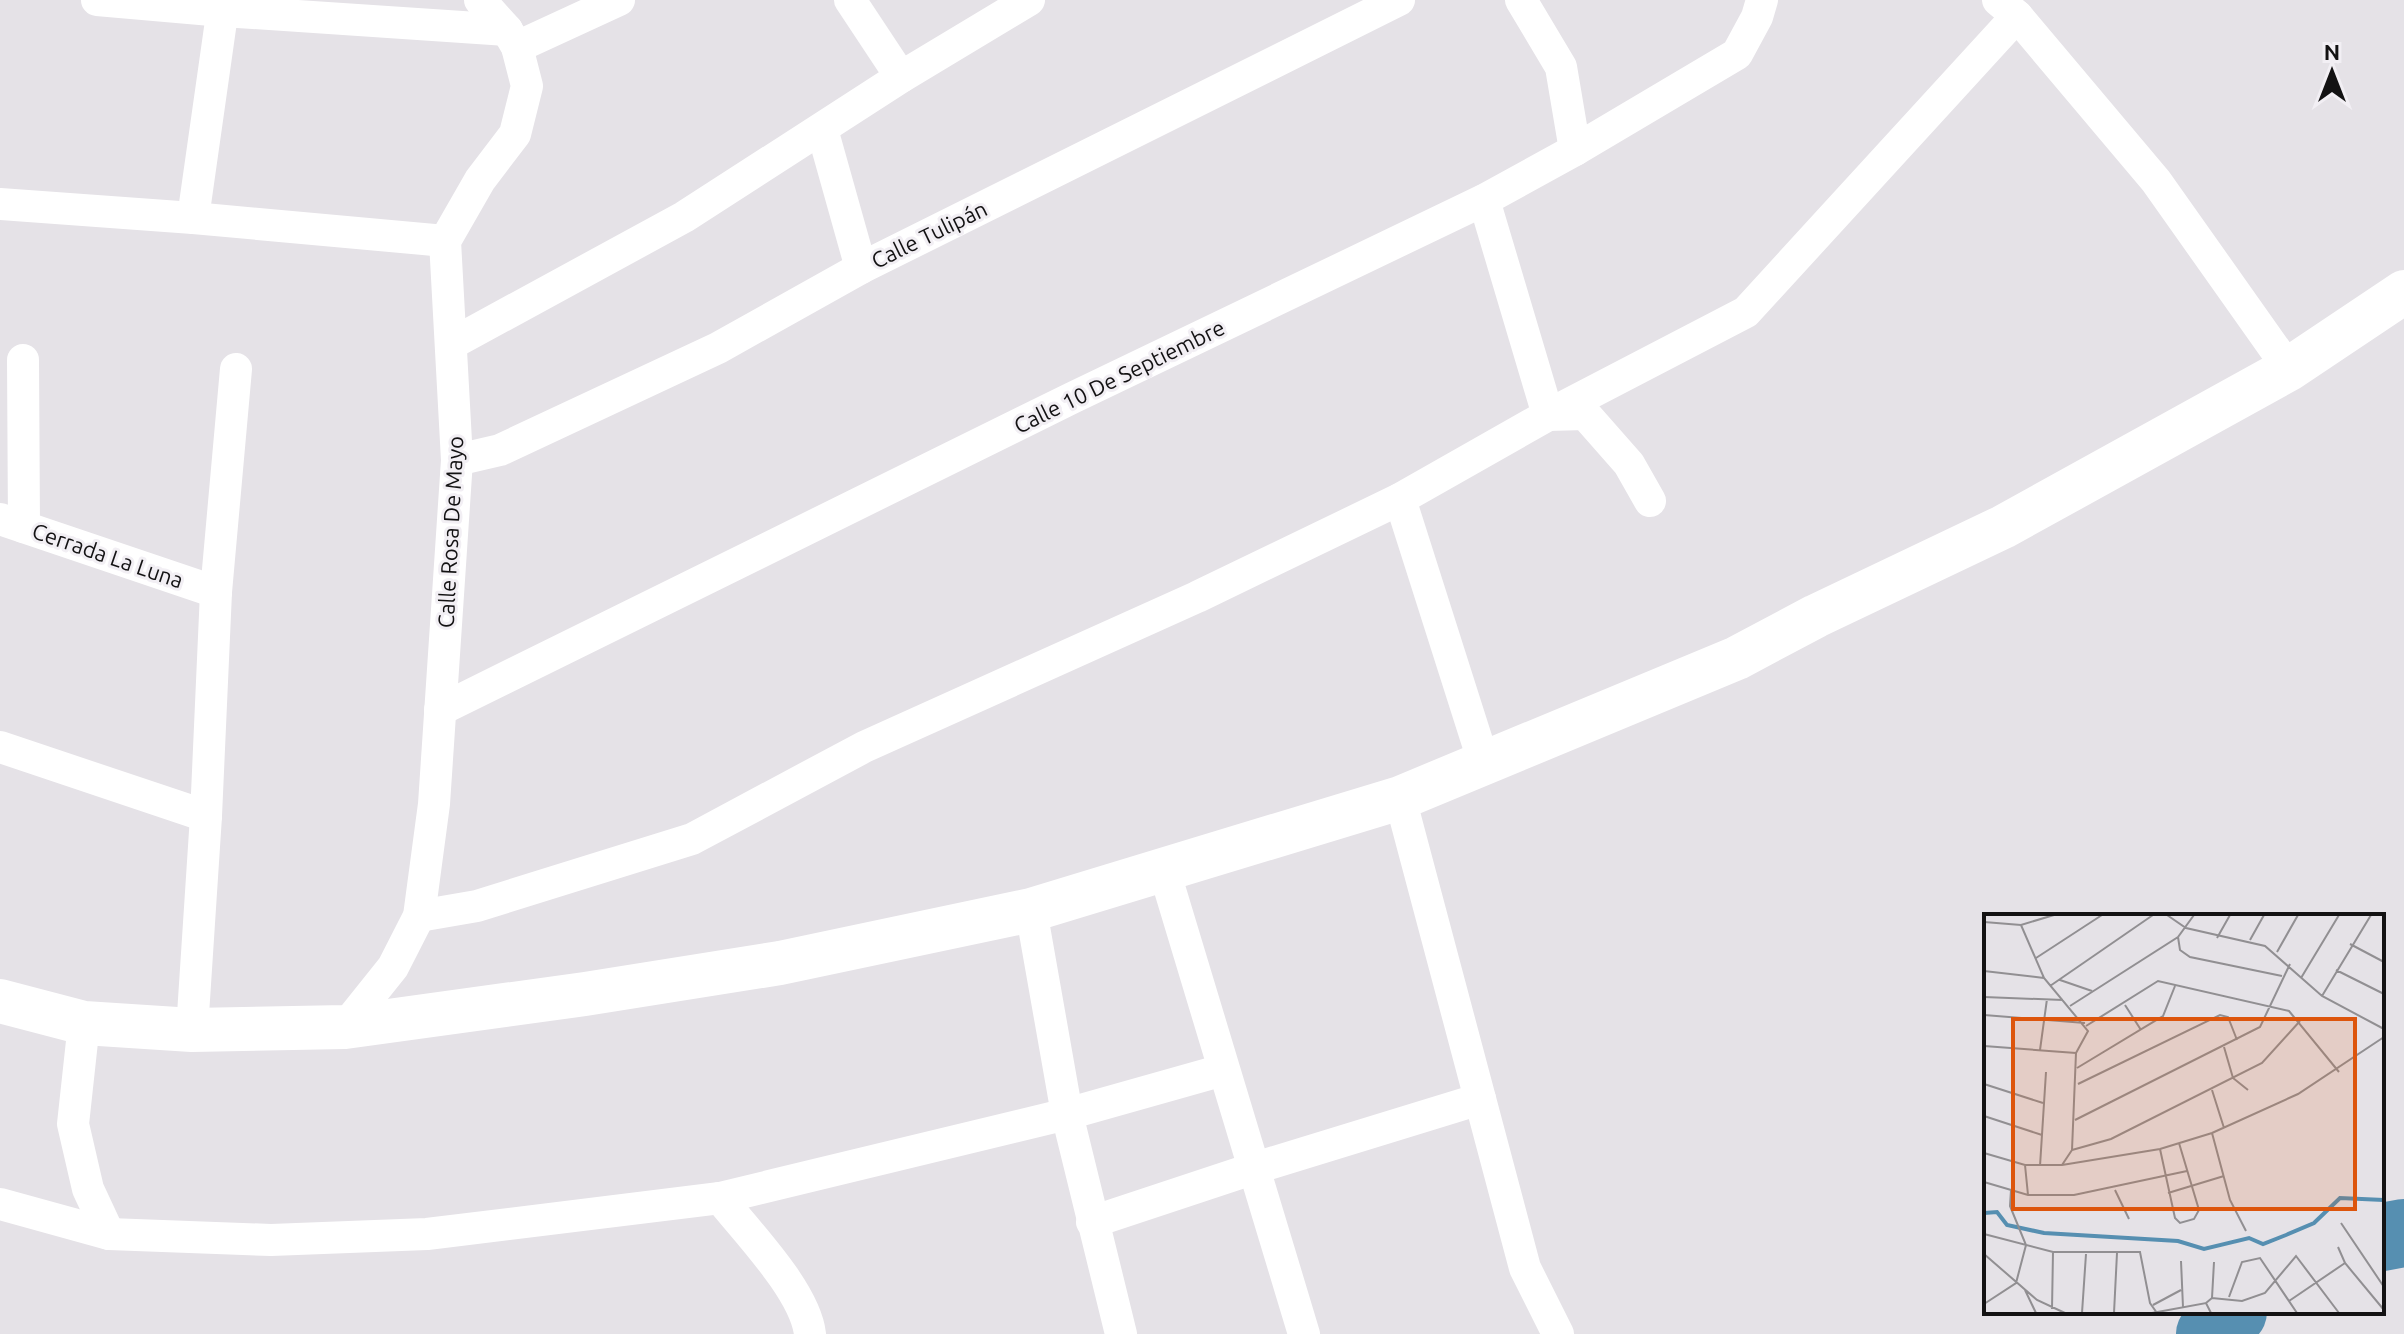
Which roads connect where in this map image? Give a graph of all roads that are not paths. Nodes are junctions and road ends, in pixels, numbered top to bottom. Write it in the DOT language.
graph roads {
  1 [pos="97,0"];
  2 [pos="480,0"];
  3 [pos="619,0"];
  4 [pos="850,0"];
  5 [pos="1029,0"];
  6 [pos="1399,0"];
  7 [pos="1521,0"];
  8 [pos="1762,0"];
  9 [pos="224,6"];
  10 [pos="2007,8"];
  11 [pos="512,39"];
  12 [pos="901,77"];
  13 [pos="822,129"];
  14 [pos="1575,150"];
  15 [pos="1484,200"];
  16 [pos="0,204"];
  17 [pos="193,218"];
  18 [pos="445,241"];
  19 [pos="861,268"];
  20 [pos="2404,292"];
  21 [pos="451,344"];
  22 [pos="23,360"];
  23 [pos="236,369"];
  24 [pos="2289,369"];
  25 [pos="1548,415"];
  26 [pos="457,460"];
  27 [pos="1400,499"];
  28 [pos="1650,501"];
  29 [pos="12,523"];
  30 [pos="216,592"];
  31 [pos="440,710"];
  32 [pos="0,747"];
  33 [pos="1484,763"];
  34 [pos="1400,798"];
  35 [pos="206,816"];
  36 [pos="1164,870"];
  37 [pos="1031,910"];
  38 [pos="419,916"];
  39 [pos="0,1001"];
  40 [pos="84,1023"];
  41 [pos="345,1027"];
  42 [pos="192,1030"];
  43 [pos="1223,1070"];
  44 [pos="1480,1099"];
  45 [pos="1067,1114"];
  46 [pos="1255,1168"];
  47 [pos="720,1198"];
  48 [pos="0,1204"];
  49 [pos="1092,1222"];
  50 [pos="109,1234"];
  51 [pos="810,1334"];
  52 [pos="1121,1334"];
  53 [pos="1304,1334"];
  54 [pos="1558,1334"];
  1 -- 9 [label="street"];
  2 -- 11 [label="street"];
  3 -- 11 [label="street"];
  4 -- 12 [label="street"];
  5 -- 12 [label="street"];
  6 -- 19 [label="street, Calle Tulipán"];
  7 -- 14 [label="street"];
  8 -- 14 [label="street, Calle 10 De Septiembre"];
  9 -- 11 [label="street"];
  9 -- 17 [label="street"];
  10 -- 24 [label="street"];
  10 -- 25 [label="street"];
  11 -- 18 [label="street"];
  12 -- 13 [label="street"];
  13 -- 19 [label="street"];
  13 -- 21 [label="street"];
  14 -- 15 [label="street, Calle 10 De Septiembre"];
  15 -- 25 [label="street"];
  15 -- 31 [label="street, Calle 10 De Septiembre"];
  16 -- 17 [label="street"];
  17 -- 18 [label="street"];
  18 -- 21 [label="street, Calle Rosa De Mayo"];
  19 -- 26 [label="street, Calle Tulipán"];
  20 -- 24 [label="main road"];
  21 -- 26 [label="street, Calle Rosa De Mayo"];
  22 -- 29 [label="street"];
  23 -- 30 [label="street"];
  24 -- 33 [label="main road"];
  25 -- 27 [label="street"];
  25 -- 28 [label="street"];
  26 -- 31 [label="street, Calle Rosa De Mayo"];
  27 -- 33 [label="street"];
  27 -- 38 [label="street"];
  29 -- 30 [label="street, Cerrada La Luna"];
  30 -- 35 [label="street"];
  31 -- 38 [label="street, Calle Rosa De Mayo"];
  32 -- 35 [label="street"];
  33 -- 34 [label="main road"];
  34 -- 36 [label="main road"];
  34 -- 44 [label="street"];
  35 -- 42 [label="street"];
  36 -- 37 [label="main road"];
  36 -- 43 [label="street"];
  37 -- 41 [label="main road"];
  37 -- 45 [label="street"];
  38 -- 41 [label="street, Calle Rosa De Mayo"];
  39 -- 40 [label="main road"];
  40 -- 42 [label="main road"];
  40 -- 50 [label="street"];
  41 -- 42 [label="main road"];
  43 -- 45 [label="street"];
  43 -- 46 [label="street"];
  44 -- 46 [label="street"];
  44 -- 54 [label="street"];
  45 -- 47 [label="street"];
  45 -- 49 [label="street"];
  46 -- 49 [label="street"];
  46 -- 53 [label="street"];
  47 -- 50 [label="street"];
  47 -- 51 [label="street"];
  48 -- 50 [label="street"];
  49 -- 52 [label="street"];
}
